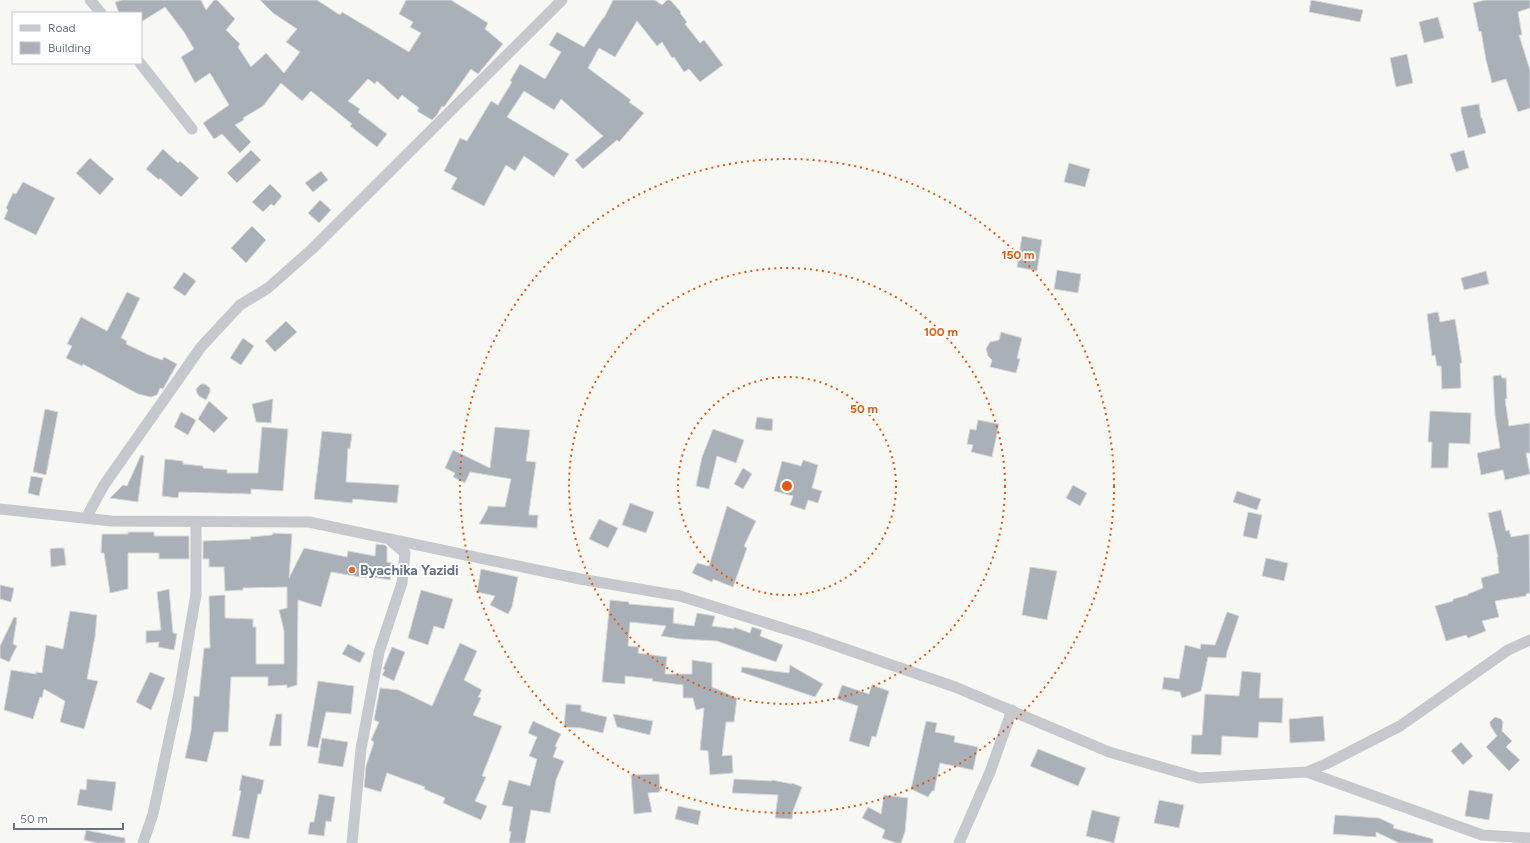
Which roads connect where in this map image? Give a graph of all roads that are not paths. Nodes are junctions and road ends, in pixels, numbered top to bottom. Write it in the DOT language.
graph roads {
  1 [pos="90,0"];
  2 [pos="562,0"];
  3 [pos="100,12"];
  4 [pos="141,64"];
  5 [pos="192,129"];
  6 [pos="0,509"];
  7 [pos="86,518"];
  8 [pos="196,522"];
  9 [pos="388,538"];
  10 [pos="1530,640"];
  11 [pos="1012,710"];
  12 [pos="1307,772"];
  13 [pos="1530,838"];
  14 [pos="143,843"];
  15 [pos="352,843"];
  16 [pos="958,843"];
  1 -- 3 [label="street"];
  2 -- 7 [label="street"];
  4 -- 5 [label="street"];
  6 -- 7 [label="street"];
  7 -- 8 [label="street"];
  8 -- 9 [label="street"];
  8 -- 14 [label="street"];
  9 -- 11 [label="street"];
  9 -- 15 [label="street"];
  10 -- 12 [label="street"];
  11 -- 12 [label="street"];
  11 -- 16 [label="street"];
  12 -- 13 [label="street"];
}
